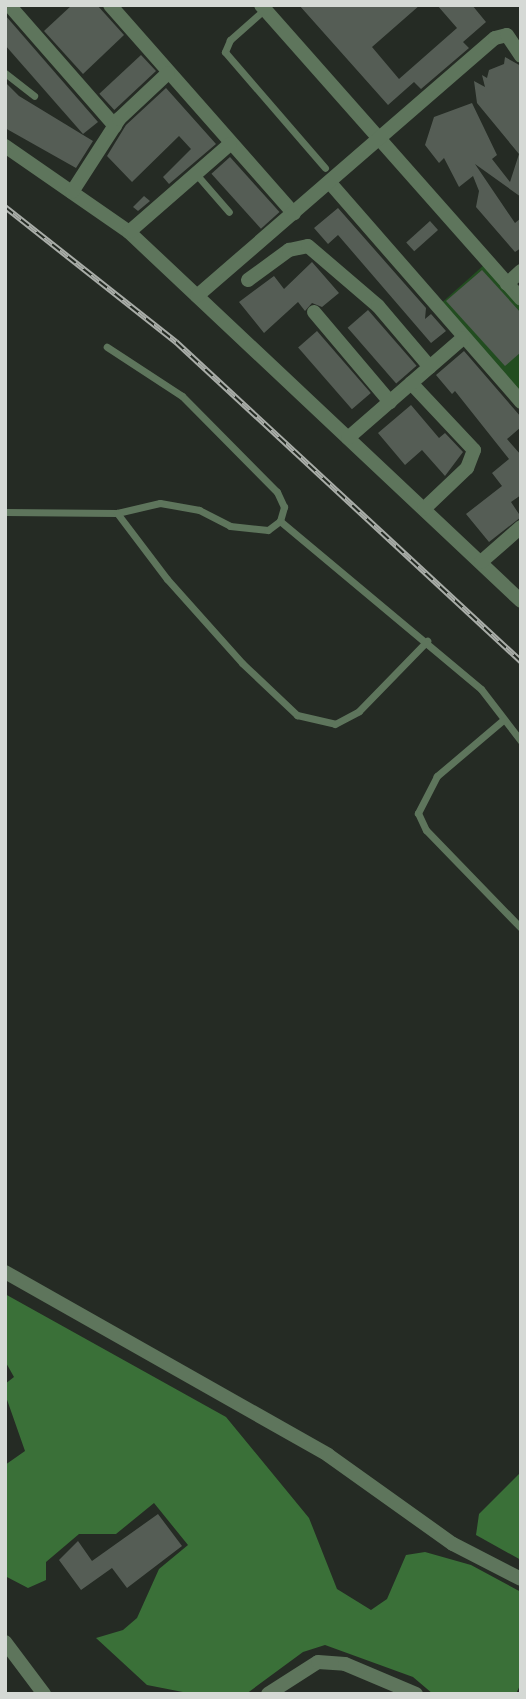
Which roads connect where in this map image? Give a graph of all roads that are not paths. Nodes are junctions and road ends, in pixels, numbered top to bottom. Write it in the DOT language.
graph roads {
  1 [pos="9,5"];
  2 [pos="263,7"];
  3 [pos="117,8"];
  4 [pos="521,56"];
  5 [pos="5,73"];
  6 [pos="169,73"];
  7 [pos="34,96"];
  8 [pos="116,126"];
  9 [pos="380,136"];
  10 [pos="230,144"];
  11 [pos="5,146"];
  12 [pos="326,168"];
  13 [pos="196,174"];
  14 [pos="331,184"];
  15 [pos="72,192"];
  16 [pos="229,212"];
  17 [pos="294,214"];
  18 [pos="129,232"];
  19 [pos="521,271"];
  20 [pos="248,280"];
  21 [pos="507,284"];
  22 [pos="197,296"];
  23 [pos="521,299"];
  24 [pos="314,312"];
  25 [pos="463,338"];
  26 [pos="107,347"];
  27 [pos="430,367"];
  28 [pos="411,383"];
  29 [pos="390,402"];
  30 [pos="521,402"];
  31 [pos="348,438"];
  32 [pos="424,509"];
  33 [pos="5,512"];
  34 [pos="117,513"];
  35 [pos="280,521"];
  36 [pos="521,527"];
  37 [pos="481,562"];
  38 [pos="521,601"];
  39 [pos="427,641"];
  40 [pos="503,720"];
  41 [pos="521,741"];
  42 [pos="521,928"];
  43 [pos="5,1272"];
  44 [pos="521,1579"];
  45 [pos="6,1644"];
  46 [pos="44,1694"];
  47 [pos="268,1694"];
  48 [pos="416,1694"];
  1 -- 8 [label="street"];
  2 -- 9 [label="street"];
  2 -- 12 [label="lane"];
  3 -- 6 [label="street"];
  4 -- 9 [label="street"];
  5 -- 7 [label="lane"];
  6 -- 8 [label="street"];
  6 -- 10 [label="street"];
  8 -- 15 [label="street"];
  9 -- 14 [label="street"];
  9 -- 21 [label="street"];
  10 -- 13 [label="street"];
  10 -- 17 [label="street"];
  11 -- 15 [label="street"];
  13 -- 16 [label="lane"];
  13 -- 18 [label="street"];
  14 -- 17 [label="street"];
  14 -- 25 [label="street"];
  15 -- 18 [label="street"];
  17 -- 22 [label="street"];
  18 -- 22 [label="street"];
  19 -- 21 [label="street"];
  20 -- 27 [label="street"];
  21 -- 23 [label="street"];
  22 -- 31 [label="street"];
  24 -- 29 [label="street"];
  25 -- 27 [label="street"];
  25 -- 30 [label="street"];
  26 -- 35 [label="lane"];
  27 -- 28 [label="street"];
  28 -- 29 [label="street"];
  28 -- 32 [label="street"];
  29 -- 31 [label="street"];
  31 -- 32 [label="street"];
  32 -- 37 [label="street"];
  33 -- 34 [label="lane"];
  34 -- 35 [label="lane"];
  34 -- 39 [label="lane"];
  35 -- 39 [label="lane"];
  36 -- 37 [label="street"];
  37 -- 38 [label="street"];
  39 -- 40 [label="lane"];
  40 -- 41 [label="lane"];
  40 -- 42 [label="lane"];
  43 -- 44 [label="street"];
  45 -- 46 [label="street"];
  47 -- 48 [label="street"];
}
